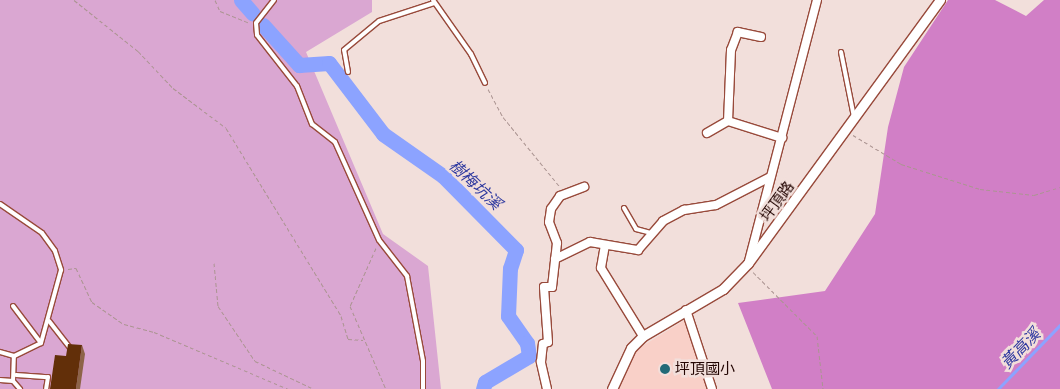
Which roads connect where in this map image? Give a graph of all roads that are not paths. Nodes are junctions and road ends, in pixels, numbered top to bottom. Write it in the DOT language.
graph roads {
  1 [pos="274,0"];
  2 [pos="817,0"];
  3 [pos="940,0"];
  4 [pos="433,2"];
  5 [pos="760,37"];
  6 [pos="841,52"];
  7 [pos="348,72"];
  8 [pos="485,84"];
  9 [pos="854,119"];
  10 [pos="728,121"];
  11 [pos="707,133"];
  12 [pos="782,138"];
  13 [pos="770,177"];
  14 [pos="584,187"];
  15 [pos="0,204"];
  16 [pos="624,208"];
  17 [pos="756,228"];
  18 [pos="651,233"];
  19 [pos="765,240"];
  20 [pos="606,245"];
  21 [pos="556,259"];
  22 [pos="747,264"];
  23 [pos="13,306"];
  24 [pos="686,310"];
  25 [pos="49,321"];
  26 [pos="643,336"];
  27 [pos="41,343"];
  28 [pos="71,349"];
  29 [pos="0,352"];
  30 [pos="14,356"];
  31 [pos="16,375"];
  32 [pos="0,380"];
  33 [pos="13,382"];
  34 [pos="20,389"];
  35 [pos="46,389"];
  36 [pos="423,389"];
  37 [pos="547,389"];
  38 [pos="612,389"];
  39 [pos="712,389"];
  1 -- 36 [label="lane"];
  2 -- 12 [label="street"];
  3 -- 9 [label="street, 坪頂路"];
  4 -- 7 [label="lane"];
  4 -- 8 [label="lane"];
  5 -- 10 [label="street"];
  6 -- 9 [label="lane"];
  9 -- 19 [label="street, 坪頂路"];
  10 -- 11 [label="street"];
  10 -- 12 [label="street"];
  12 -- 13 [label="street"];
  13 -- 17 [label="street"];
  13 -- 18 [label="street"];
  14 -- 21 [label="street"];
  15 -- 25 [label="lane"];
  16 -- 18 [label="lane"];
  17 -- 19 [label="street"];
  17 -- 22 [label="street"];
  18 -- 20 [label="street"];
  19 -- 22 [label="street, 坪頂路"];
  20 -- 21 [label="street"];
  20 -- 26 [label="street"];
  21 -- 37 [label="street"];
  22 -- 24 [label="street, 坪頂路"];
  23 -- 27 [label="lane"];
  24 -- 26 [label="street, 坪頂路"];
  24 -- 39 [label="street"];
  25 -- 27 [label="lane"];
  25 -- 28 [label="lane"];
  26 -- 38 [label="street, 坪頂路"];
  27 -- 30 [label="lane"];
  29 -- 30 [label="lane"];
  30 -- 31 [label="lane"];
  31 -- 33 [label="lane"];
  31 -- 35 [label="lane"];
  32 -- 33 [label="lane"];
  33 -- 34 [label="lane"];
}
